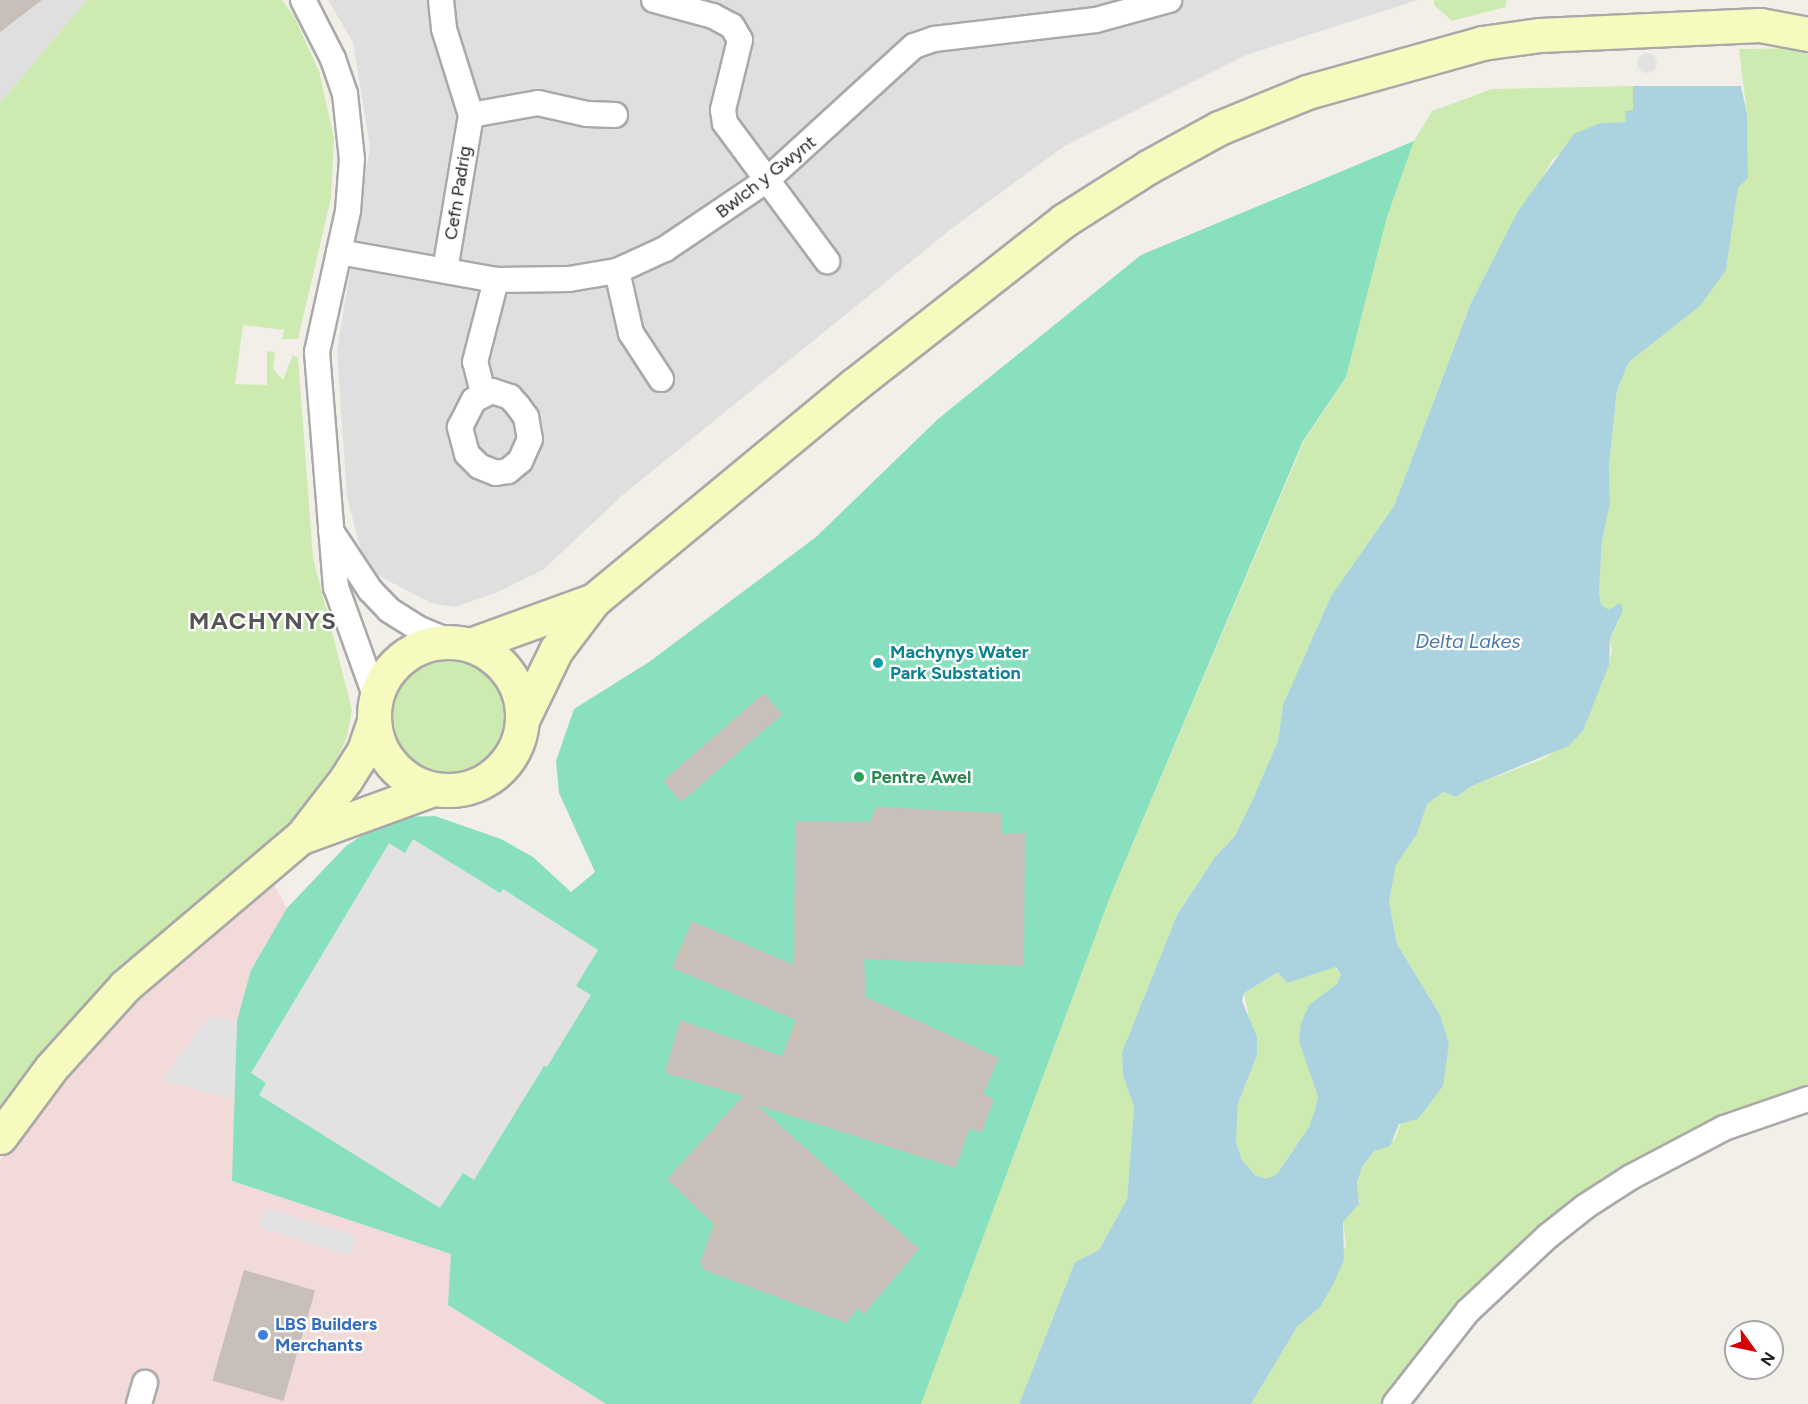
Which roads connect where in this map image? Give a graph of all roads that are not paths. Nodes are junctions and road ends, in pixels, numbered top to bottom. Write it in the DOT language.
graph roads {
  1 [pos="303,0"];
  2 [pos="441,0"];
  3 [pos="654,0"];
  4 [pos="1169,0"];
  5 [pos="1808,12"];
  6 [pos="1760,25"];
  7 [pos="1808,34"];
  8 [pos="471,115"];
  9 [pos="615,115"];
  10 [pos="766,180"];
  11 [pos="339,252"];
  12 [pos="827,261"];
  13 [pos="445,271"];
  14 [pos="617,271"];
  15 [pos="496,280"];
  16 [pos="661,379"];
  17 [pos="483,393"];
  18 [pos="330,529"];
  19 [pos="594,600"];
  20 [pos="460,644"];
  21 [pos="375,709"];
  22 [pos="522,720"];
  23 [pos="433,789"];
  24 [pos="302,836"];
  25 [pos="1808,1099"];
  26 [pos="0,1137"];
  27 [pos="1395,1404"];
  1 -- 11 [label="street"];
  2 -- 8 [label="street, Cefn Padrig"];
  3 -- 10 [label="street"];
  4 -- 10 [label="street, Bwlch y Gwynt"];
  5 -- 6 [label="main road"];
  6 -- 7 [label="main road"];
  6 -- 19 [label="main road"];
  8 -- 9 [label="street"];
  8 -- 13 [label="street, Cefn Padrig"];
  10 -- 12 [label="street"];
  10 -- 14 [label="street, Bwlch y Gwynt"];
  11 -- 13 [label="street, Bwlch y Gwynt"];
  11 -- 18 [label="street"];
  13 -- 15 [label="street, Bwlch y Gwynt"];
  14 -- 15 [label="street, Bwlch y Gwynt"];
  14 -- 16 [label="street"];
  15 -- 17 [label="street"];
  18 -- 20 [label="street"];
  18 -- 21 [label="street"];
  19 -- 20 [label="main road"];
  19 -- 22 [label="main road"];
  20 -- 21 [label="main road"];
  20 -- 22 [label="main road"];
  21 -- 23 [label="main road"];
  21 -- 24 [label="main road"];
  22 -- 23 [label="main road"];
  23 -- 24 [label="main road"];
  24 -- 26 [label="main road"];
  25 -- 27 [label="street"];
}
